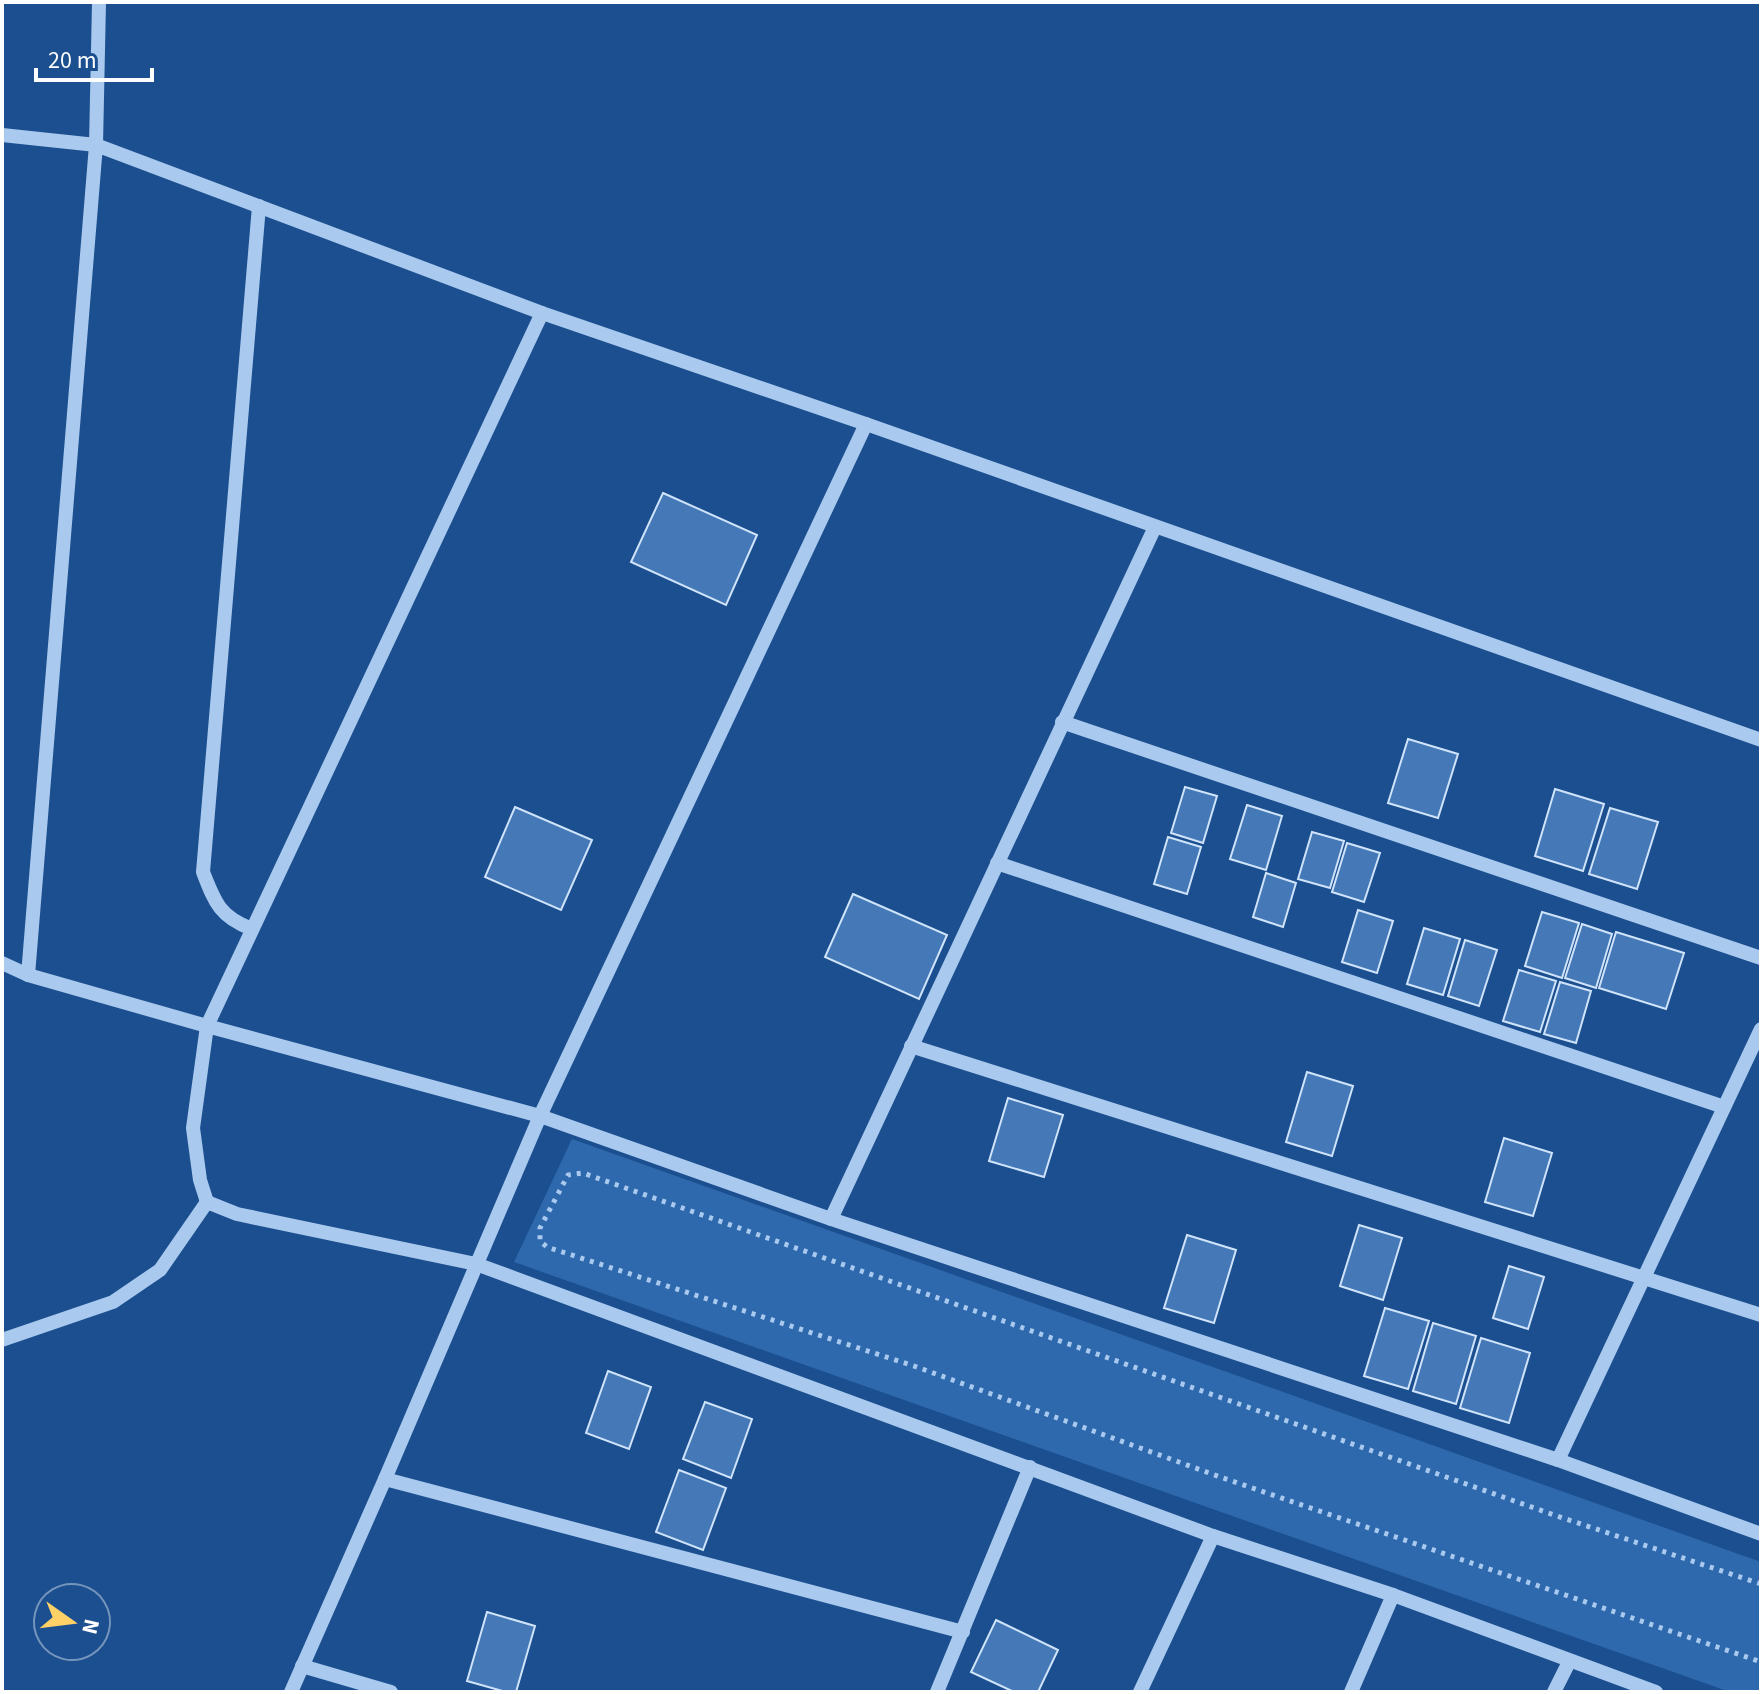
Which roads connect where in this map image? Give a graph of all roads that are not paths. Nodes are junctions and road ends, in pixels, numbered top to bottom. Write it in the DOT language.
graph roads {
  1 [pos="99,2"];
  2 [pos="2,135"];
  3 [pos="96,145"];
  4 [pos="259,206"];
  5 [pos="542,313"];
  6 [pos="866,424"];
  7 [pos="1155,527"];
  8 [pos="1062,722"];
  9 [pos="1761,740"];
  10 [pos="997,863"];
  11 [pos="252,929"];
  12 [pos="1761,958"];
  13 [pos="2,963"];
  14 [pos="28,975"];
  15 [pos="207,1026"];
  16 [pos="1761,1029"];
  17 [pos="911,1046"];
  18 [pos="1724,1107"];
  19 [pos="540,1116"];
  20 [pos="207,1202"];
  21 [pos="831,1219"];
  22 [pos="476,1264"];
  23 [pos="1643,1277"];
  24 [pos="1761,1315"];
  25 [pos="2,1340"];
  26 [pos="1558,1460"];
  27 [pos="1030,1467"];
  28 [pos="385,1479"];
  29 [pos="1761,1534"];
  30 [pos="1213,1536"];
  31 [pos="1393,1595"];
  32 [pos="963,1632"];
  33 [pos="1569,1662"];
  34 [pos="302,1666"];
  35 [pos="291,1692"];
  36 [pos="391,1692"];
  37 [pos="937,1692"];
  38 [pos="1140,1692"];
  39 [pos="1351,1692"];
  40 [pos="1554,1692"];
  41 [pos="1656,1692"];
  1 -- 3 [label="street"];
  2 -- 3 [label="street"];
  3 -- 4 [label="street"];
  3 -- 14 [label="street"];
  4 -- 5 [label="street"];
  4 -- 11 [label="street"];
  5 -- 6 [label="street"];
  5 -- 11 [label="street"];
  6 -- 7 [label="street"];
  6 -- 19 [label="street"];
  7 -- 8 [label="street"];
  7 -- 9 [label="street"];
  8 -- 10 [label="street"];
  8 -- 12 [label="street"];
  10 -- 17 [label="street"];
  10 -- 18 [label="street"];
  11 -- 15 [label="street"];
  13 -- 14 [label="street"];
  14 -- 15 [label="street"];
  15 -- 19 [label="street"];
  15 -- 20 [label="street"];
  16 -- 18 [label="street"];
  17 -- 21 [label="street"];
  17 -- 23 [label="street"];
  18 -- 23 [label="street"];
  19 -- 21 [label="street"];
  19 -- 22 [label="street"];
  20 -- 22 [label="street"];
  20 -- 25 [label="street"];
  21 -- 26 [label="street"];
  22 -- 27 [label="street"];
  22 -- 28 [label="street"];
  23 -- 24 [label="street"];
  23 -- 26 [label="street"];
  26 -- 29 [label="street"];
  27 -- 30 [label="street"];
  27 -- 32 [label="street"];
  28 -- 32 [label="street"];
  28 -- 34 [label="street"];
  30 -- 31 [label="street"];
  30 -- 38 [label="street"];
  31 -- 33 [label="street"];
  31 -- 39 [label="street"];
  32 -- 37 [label="street"];
  33 -- 40 [label="street"];
  33 -- 41 [label="street"];
  34 -- 35 [label="street"];
  34 -- 36 [label="street"];
}
